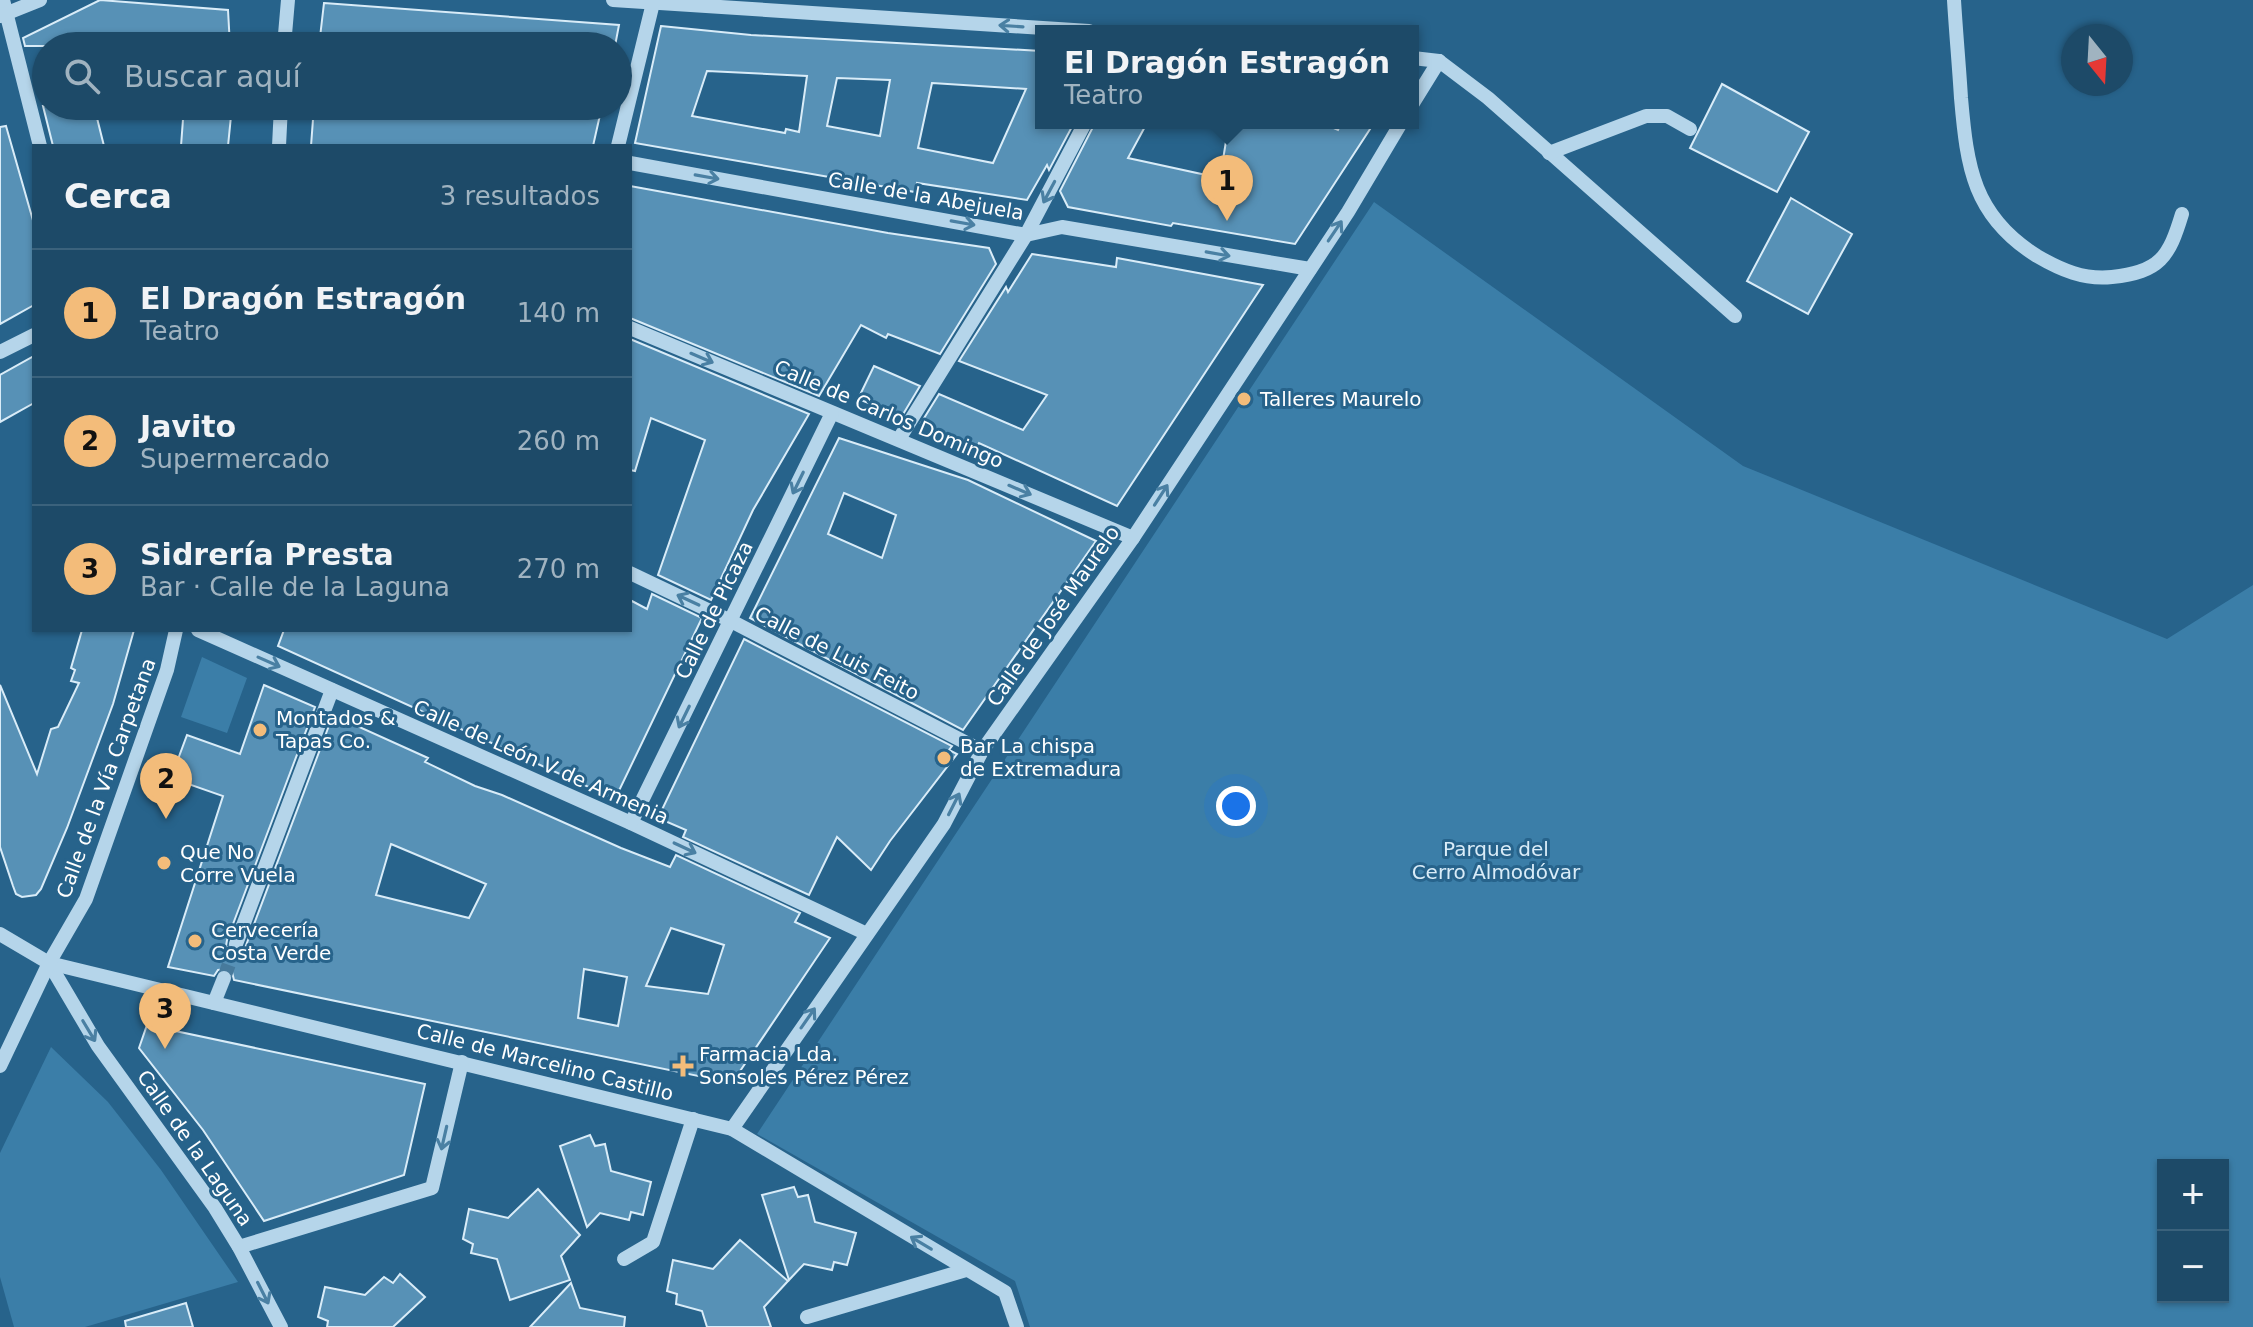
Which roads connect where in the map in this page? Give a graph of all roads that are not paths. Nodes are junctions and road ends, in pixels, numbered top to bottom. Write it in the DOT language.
graph roads {
  1 [pos="40,0"];
  2 [pos="288,0"];
  3 [pos="613,0"];
  4 [pos="1954,0"];
  5 [pos="653,3"];
  6 [pos="3,10"];
  7 [pos="1035,28"];
  8 [pos="285,32"];
  9 [pos="1419,59"];
  10 [pos="1439,61"];
  11 [pos="632,89"];
  12 [pos="1419,93"];
  13 [pos="32,117"];
  14 [pos="33,120"];
  15 [pos="280,120"];
  16 [pos="624,120"];
  17 [pos="1082,129"];
  18 [pos="1397,129"];
  19 [pos="1690,129"];
  20 [pos="39,144"];
  21 [pos="279,144"];
  22 [pos="618,144"];
  23 [pos="1549,153"];
  24 [pos="632,163"];
  25 [pos="2182,214"];
  26 [pos="1026,235"];
  27 [pos="1310,269"];
  28 [pos="1735,316"];
  29 [pos="632,329"];
  30 [pos="32,336"];
  31 [pos="0,352"];
  32 [pos="832,413"];
  33 [pos="899,439"];
  34 [pos="1133,538"];
  35 [pos="632,574"];
  36 [pos="731,621"];
  37 [pos="176,632"];
  38 [pos="202,632"];
  39 [pos="332,690"];
  40 [pos="982,751"];
  41 [pos="631,823"];
  42 [pos="0,934"];
  43 [pos="867,934"];
  44 [pos="236,944"];
  45 [pos="49,963"];
  46 [pos="224,978"];
  47 [pos="214,1003"];
  48 [pos="462,1062"];
  49 [pos="0,1066"];
  50 [pos="693,1119"];
  51 [pos="732,1129"];
  52 [pos="239,1247"];
  53 [pos="624,1259"];
  54 [pos="966,1270"];
  55 [pos="807,1317"];
  56 [pos="281,1327"];
  57 [pos="1017,1327"];
  1 -- 6 [label="street"];
  2 -- 8 [label="street"];
  3 -- 5 [label="street"];
  4 -- 25 [label="street"];
  7 -- 5 [label="street, one-way"];
  5 -- 11 [label="street"];
  6 -- 13 [label="street"];
  9 -- 10 [label="street"];
  10 -- 12 [label="street"];
  10 -- 23 [label="street"];
  14 -- 20 [label="street"];
  15 -- 21 [label="street"];
  16 -- 22 [label="street"];
  17 -- 26 [label="street, one-way"];
  27 -- 18 [label="street, Calle de José Maurelo, one-way"];
  19 -- 23 [label="street"];
  23 -- 28 [label="street"];
  24 -- 26 [label="street, Calle de la Abejuela, one-way"];
  26 -- 27 [label="street, Calle de la Abejuela, one-way"];
  26 -- 33 [label="street"];
  34 -- 27 [label="street, Calle de José Maurelo, one-way"];
  29 -- 32 [label="street, Calle de Carlos Domingo, one-way"];
  30 -- 31 [label="street"];
  32 -- 33 [label="street, Calle de Carlos Domingo"];
  32 -- 36 [label="street, Calle de Picaza, one-way"];
  33 -- 34 [label="street, Calle de Carlos Domingo, one-way"];
  34 -- 40 [label="street, Calle de José Maurelo"];
  36 -- 35 [label="street, Calle de Luis Feito, one-way"];
  36 -- 40 [label="street, Calle de Luis Feito"];
  36 -- 41 [label="street, Calle de Picaza, one-way"];
  37 -- 45 [label="street, Calle de la Vía Carpetana"];
  38 -- 39 [label="street, Calle de León V de Armenia, one-way"];
  39 -- 41 [label="street, Calle de León V de Armenia"];
  39 -- 44 [label="street"];
  43 -- 40 [label="street, Calle de José Maurelo, one-way"];
  41 -- 43 [label="street, Calle de León V de Armenia, one-way"];
  42 -- 45 [label="street, Calle de la Laguna"];
  51 -- 43 [label="street, Calle de José Maurelo, one-way"];
  45 -- 47 [label="street, Calle de Marcelino Castillo"];
  45 -- 49 [label="street, Calle de la Vía Carpetana"];
  45 -- 52 [label="street, Calle de la Laguna, one-way"];
  46 -- 47 [label="street"];
  47 -- 48 [label="street, Calle de Marcelino Castillo"];
  48 -- 50 [label="street, Calle de Marcelino Castillo"];
  48 -- 52 [label="street, one-way"];
  50 -- 51 [label="street, Calle de Marcelino Castillo"];
  50 -- 53 [label="street"];
  54 -- 51 [label="street, Calle de Marcelino Castillo, one-way"];
  52 -- 56 [label="street, Calle de la Laguna, one-way"];
  54 -- 55 [label="street"];
  54 -- 57 [label="street, Calle de Marcelino Castillo"];
}
